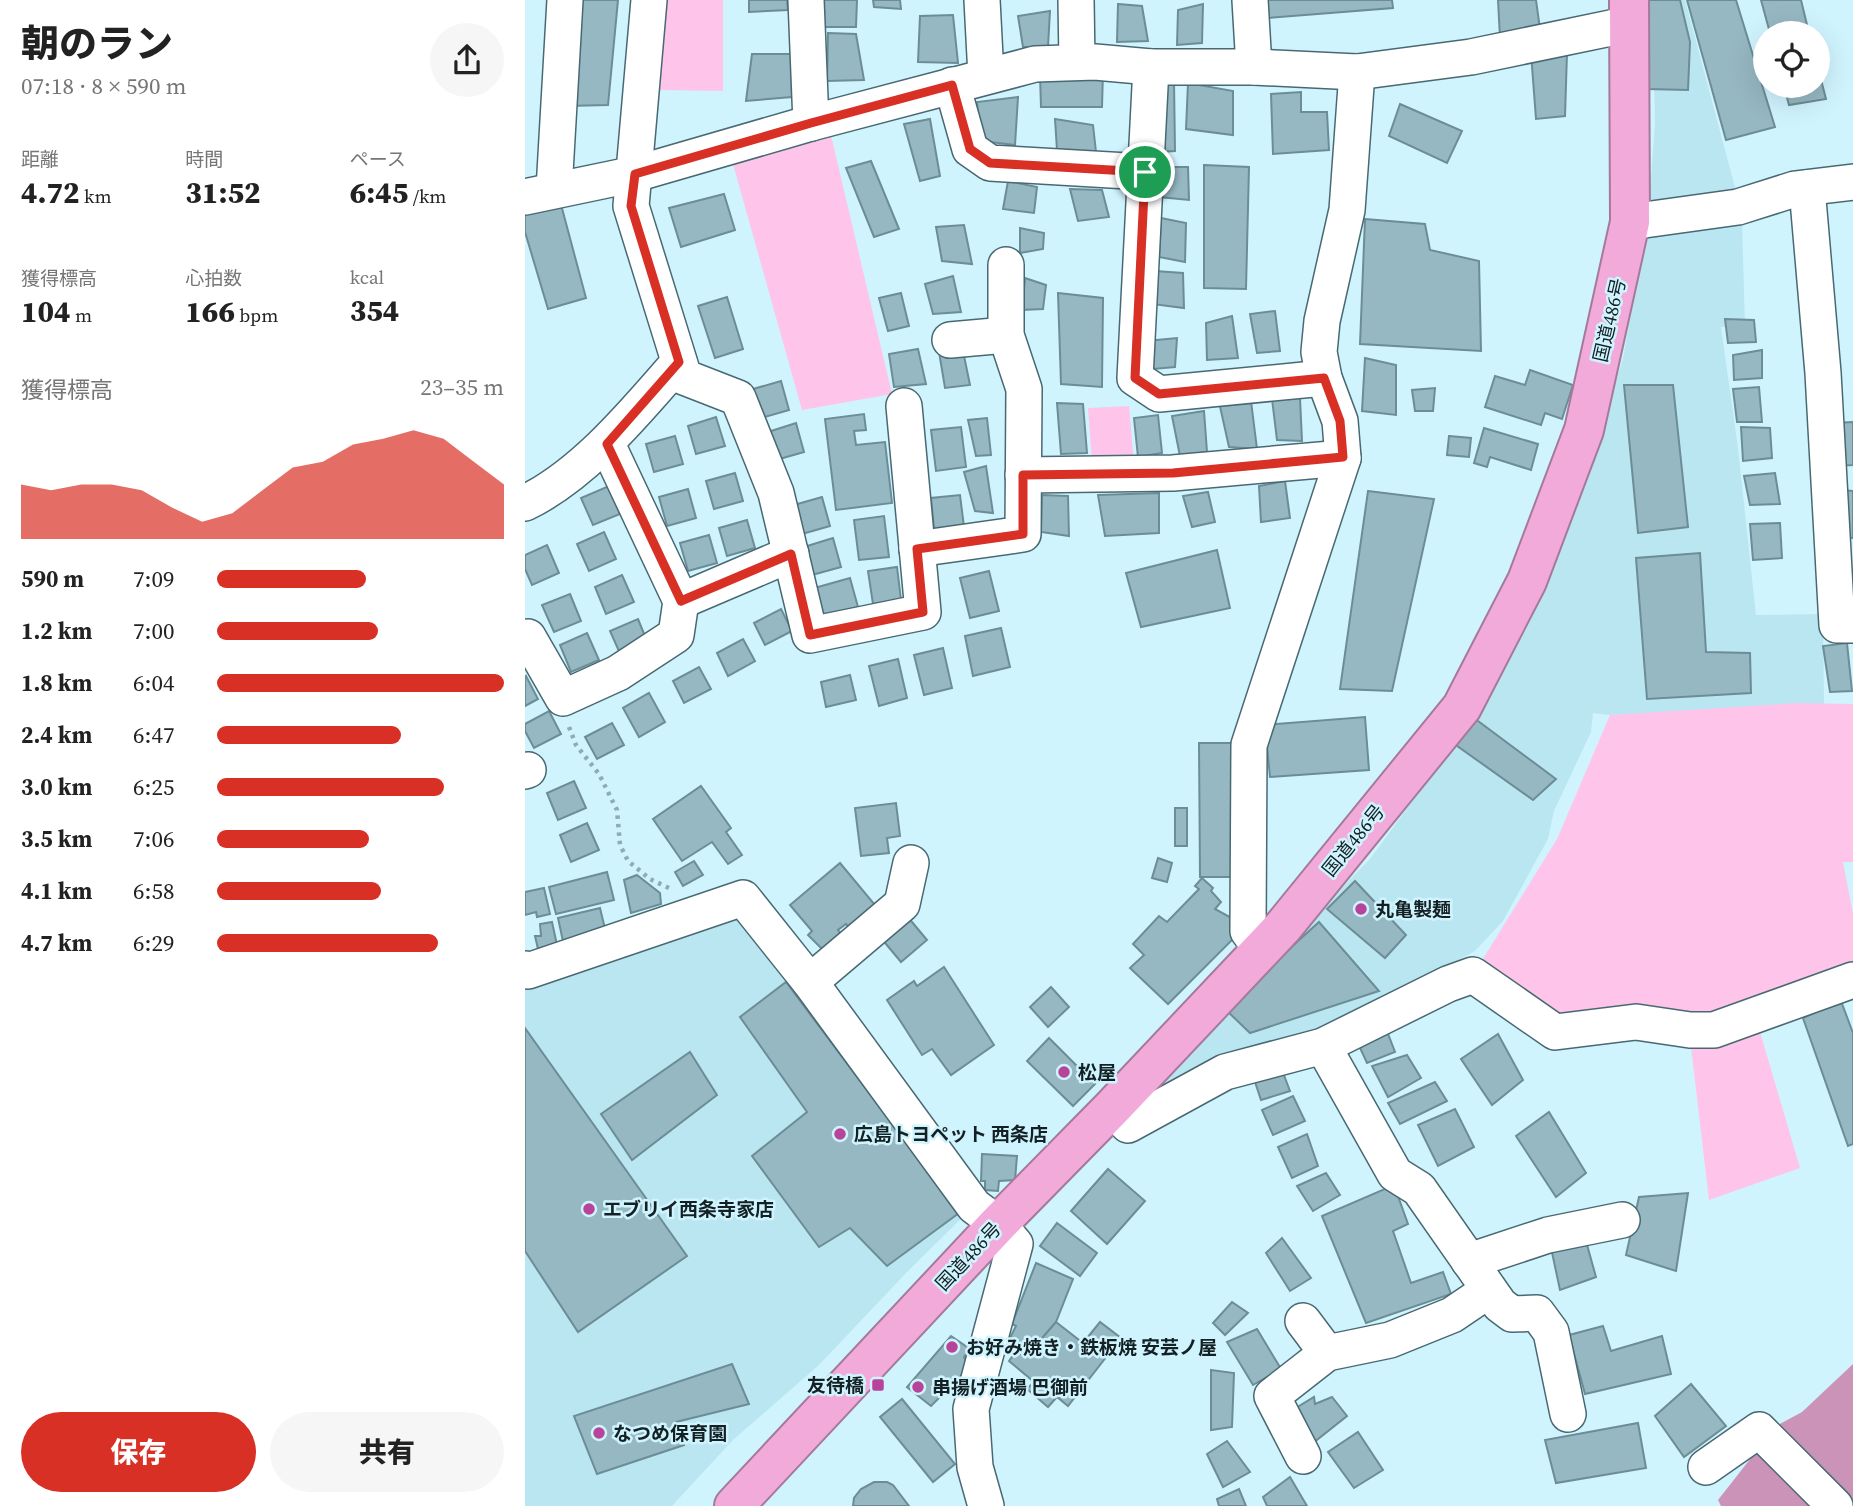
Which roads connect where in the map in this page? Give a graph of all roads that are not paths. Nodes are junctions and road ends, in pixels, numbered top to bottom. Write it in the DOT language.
graph roads {
  1 [pos="565,0"];
  2 [pos="649,0"];
  3 [pos="806,0"];
  4 [pos="982,0"];
  5 [pos="1076,0"];
  6 [pos="1250,0"];
  7 [pos="1630,12"];
  8 [pos="1077,62"];
  9 [pos="1151,67"];
  10 [pos="1254,67"];
  11 [pos="1357,72"];
  12 [pos="986,76"];
  13 [pos="952,85"];
  14 [pos="811,123"];
  15 [pos="1145,172"];
  16 [pos="635,174"];
  17 [pos="1853,182"];
  18 [pos="1807,188"];
  19 [pos="540,193"];
  20 [pos="1630,222"];
  21 [pos="1006,265"];
  22 [pos="1006,335"];
  23 [pos="950,340"];
  24 [pos="679,362"];
  25 [pos="1838,374"];
  26 [pos="1324,378"];
  27 [pos="904,406"];
  28 [pos="607,444"];
  29 [pos="1343,457"];
  30 [pos="1023,475"];
  31 [pos="525,503"];
  32 [pos="917,549"];
  33 [pos="791,554"];
  34 [pos="681,601"];
  35 [pos="1853,625"];
  36 [pos="526,635"];
  37 [pos="911,863"];
  38 [pos="1262,950"];
  39 [pos="525,969"];
  40 [pos="1853,980"];
  41 [pos="810,982"];
  42 [pos="1323,1045"];
  43 [pos="1112,1108"];
  44 [pos="1622,1220"];
  45 [pos="998,1224"];
  46 [pos="1469,1261"];
  47 [pos="1489,1290"];
  48 [pos="1303,1321"];
  49 [pos="1327,1353"];
  50 [pos="1568,1414"];
  51 [pos="1303,1456"];
  52 [pos="1706,1467"];
  53 [pos="734,1506"];
  54 [pos="986,1506"];
  55 [pos="1835,1506"];
  1 -- 19 [label="street"];
  2 -- 16 [label="street"];
  3 -- 14 [label="street"];
  4 -- 12 [label="street"];
  5 -- 8 [label="street"];
  6 -- 10 [label="street"];
  7 -- 11 [label="street"];
  7 -- 20 [label="highway, 国道486号"];
  8 -- 9 [label="street"];
  8 -- 12 [label="street"];
  9 -- 10 [label="street"];
  9 -- 15 [label="street"];
  10 -- 11 [label="street"];
  11 -- 26 [label="street"];
  12 -- 13 [label="street"];
  13 -- 14 [label="street"];
  13 -- 15 [label="street"];
  14 -- 16 [label="street"];
  15 -- 26 [label="street"];
  16 -- 19 [label="street"];
  16 -- 24 [label="street"];
  17 -- 18 [label="street"];
  18 -- 20 [label="street"];
  18 -- 25 [label="street"];
  20 -- 38 [label="highway, 国道486号"];
  21 -- 22 [label="street"];
  22 -- 23 [label="street"];
  22 -- 30 [label="street"];
  24 -- 28 [label="street"];
  24 -- 33 [label="street"];
  25 -- 35 [label="street"];
  26 -- 29 [label="street"];
  27 -- 32 [label="street"];
  28 -- 31 [label="street"];
  28 -- 34 [label="street"];
  29 -- 30 [label="street"];
  29 -- 38 [label="street"];
  30 -- 32 [label="street"];
  32 -- 33 [label="street"];
  33 -- 34 [label="street"];
  34 -- 36 [label="street"];
  37 -- 41 [label="street"];
  38 -- 43 [label="highway, 国道486号"];
  39 -- 41 [label="street"];
  40 -- 42 [label="street"];
  41 -- 45 [label="street"];
  42 -- 43 [label="street"];
  42 -- 46 [label="street"];
  43 -- 45 [label="highway, 国道486号"];
  44 -- 46 [label="street"];
  45 -- 53 [label="highway, 国道486号"];
  45 -- 54 [label="street"];
  46 -- 47 [label="street"];
  47 -- 49 [label="street"];
  47 -- 50 [label="street"];
  48 -- 49 [label="street"];
  49 -- 51 [label="street"];
  52 -- 55 [label="street"];
}
